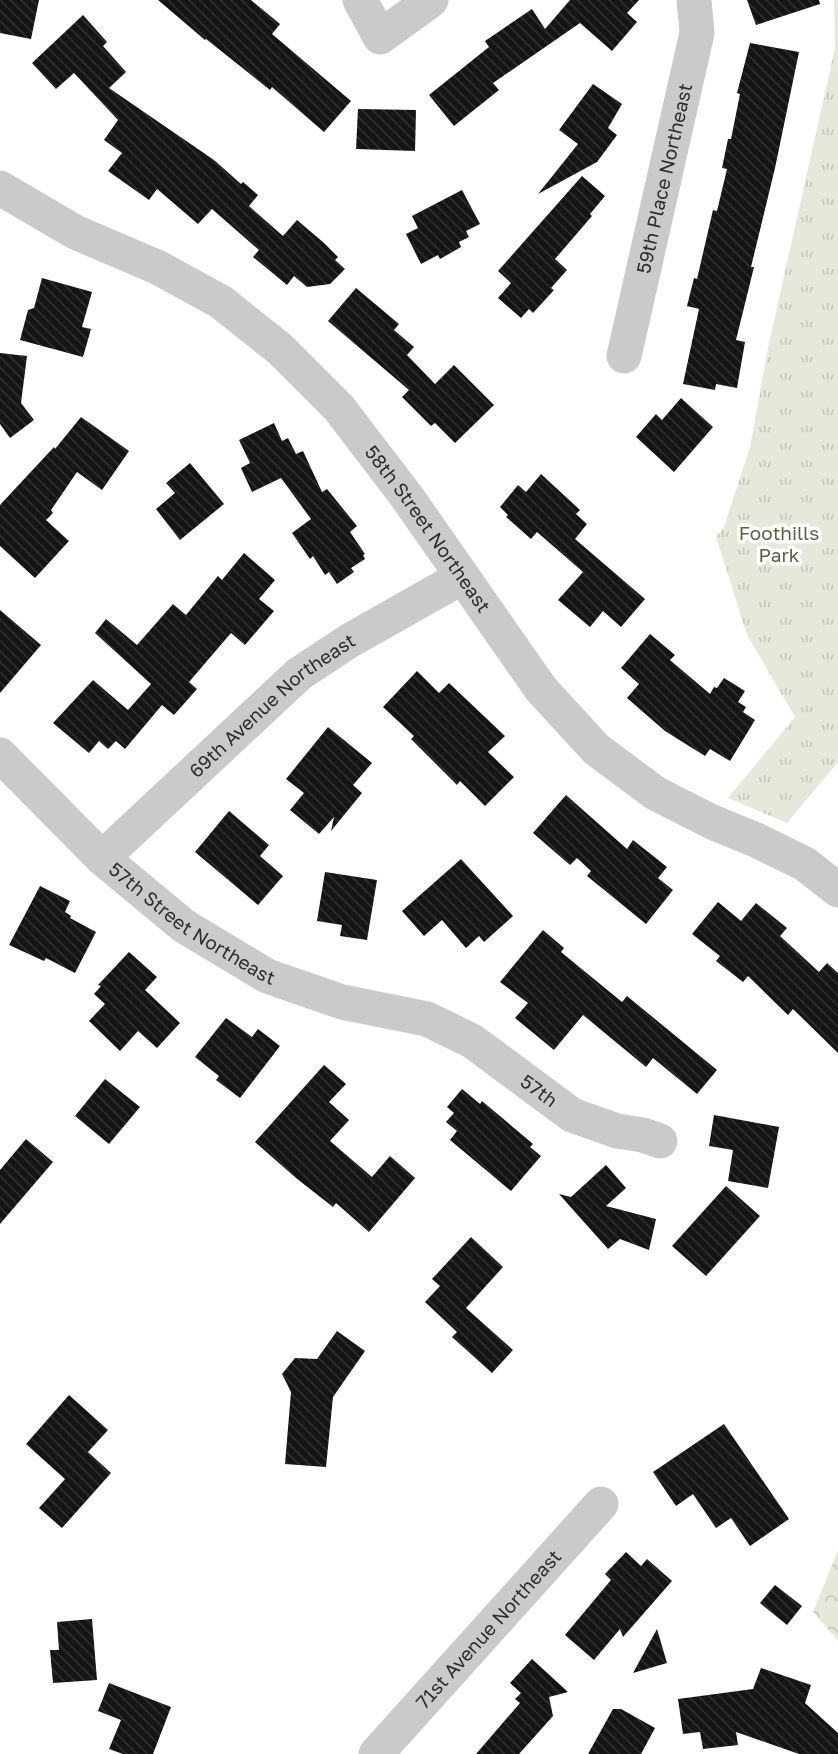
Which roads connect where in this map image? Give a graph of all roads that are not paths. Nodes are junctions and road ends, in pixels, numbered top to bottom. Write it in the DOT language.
graph roads {
  1 [pos="360,0"];
  2 [pos="431,0"];
  3 [pos="694,0"];
  4 [pos="0,188"];
  5 [pos="624,356"];
  6 [pos="461,577"];
  7 [pos="0,755"];
  8 [pos="102,858"];
  9 [pos="838,890"];
  10 [pos="427,1018"];
  11 [pos="660,1141"];
  12 [pos="601,1504"];
  13 [pos="376,1754"];
  1 -- 2 [label="street"];
  3 -- 5 [label="street, 59th Place Northeast"];
  4 -- 6 [label="street, 58th Street Northeast"];
  6 -- 8 [label="street, 69th Avenue Northeast"];
  6 -- 9 [label="street, 58th Street Northeast"];
  7 -- 8 [label="street, 57th Street Northeast"];
  8 -- 10 [label="street, 57th Street Northeast"];
  10 -- 11 [label="street, 57th"];
  12 -- 13 [label="street, 71st Avenue Northeast"];
}
